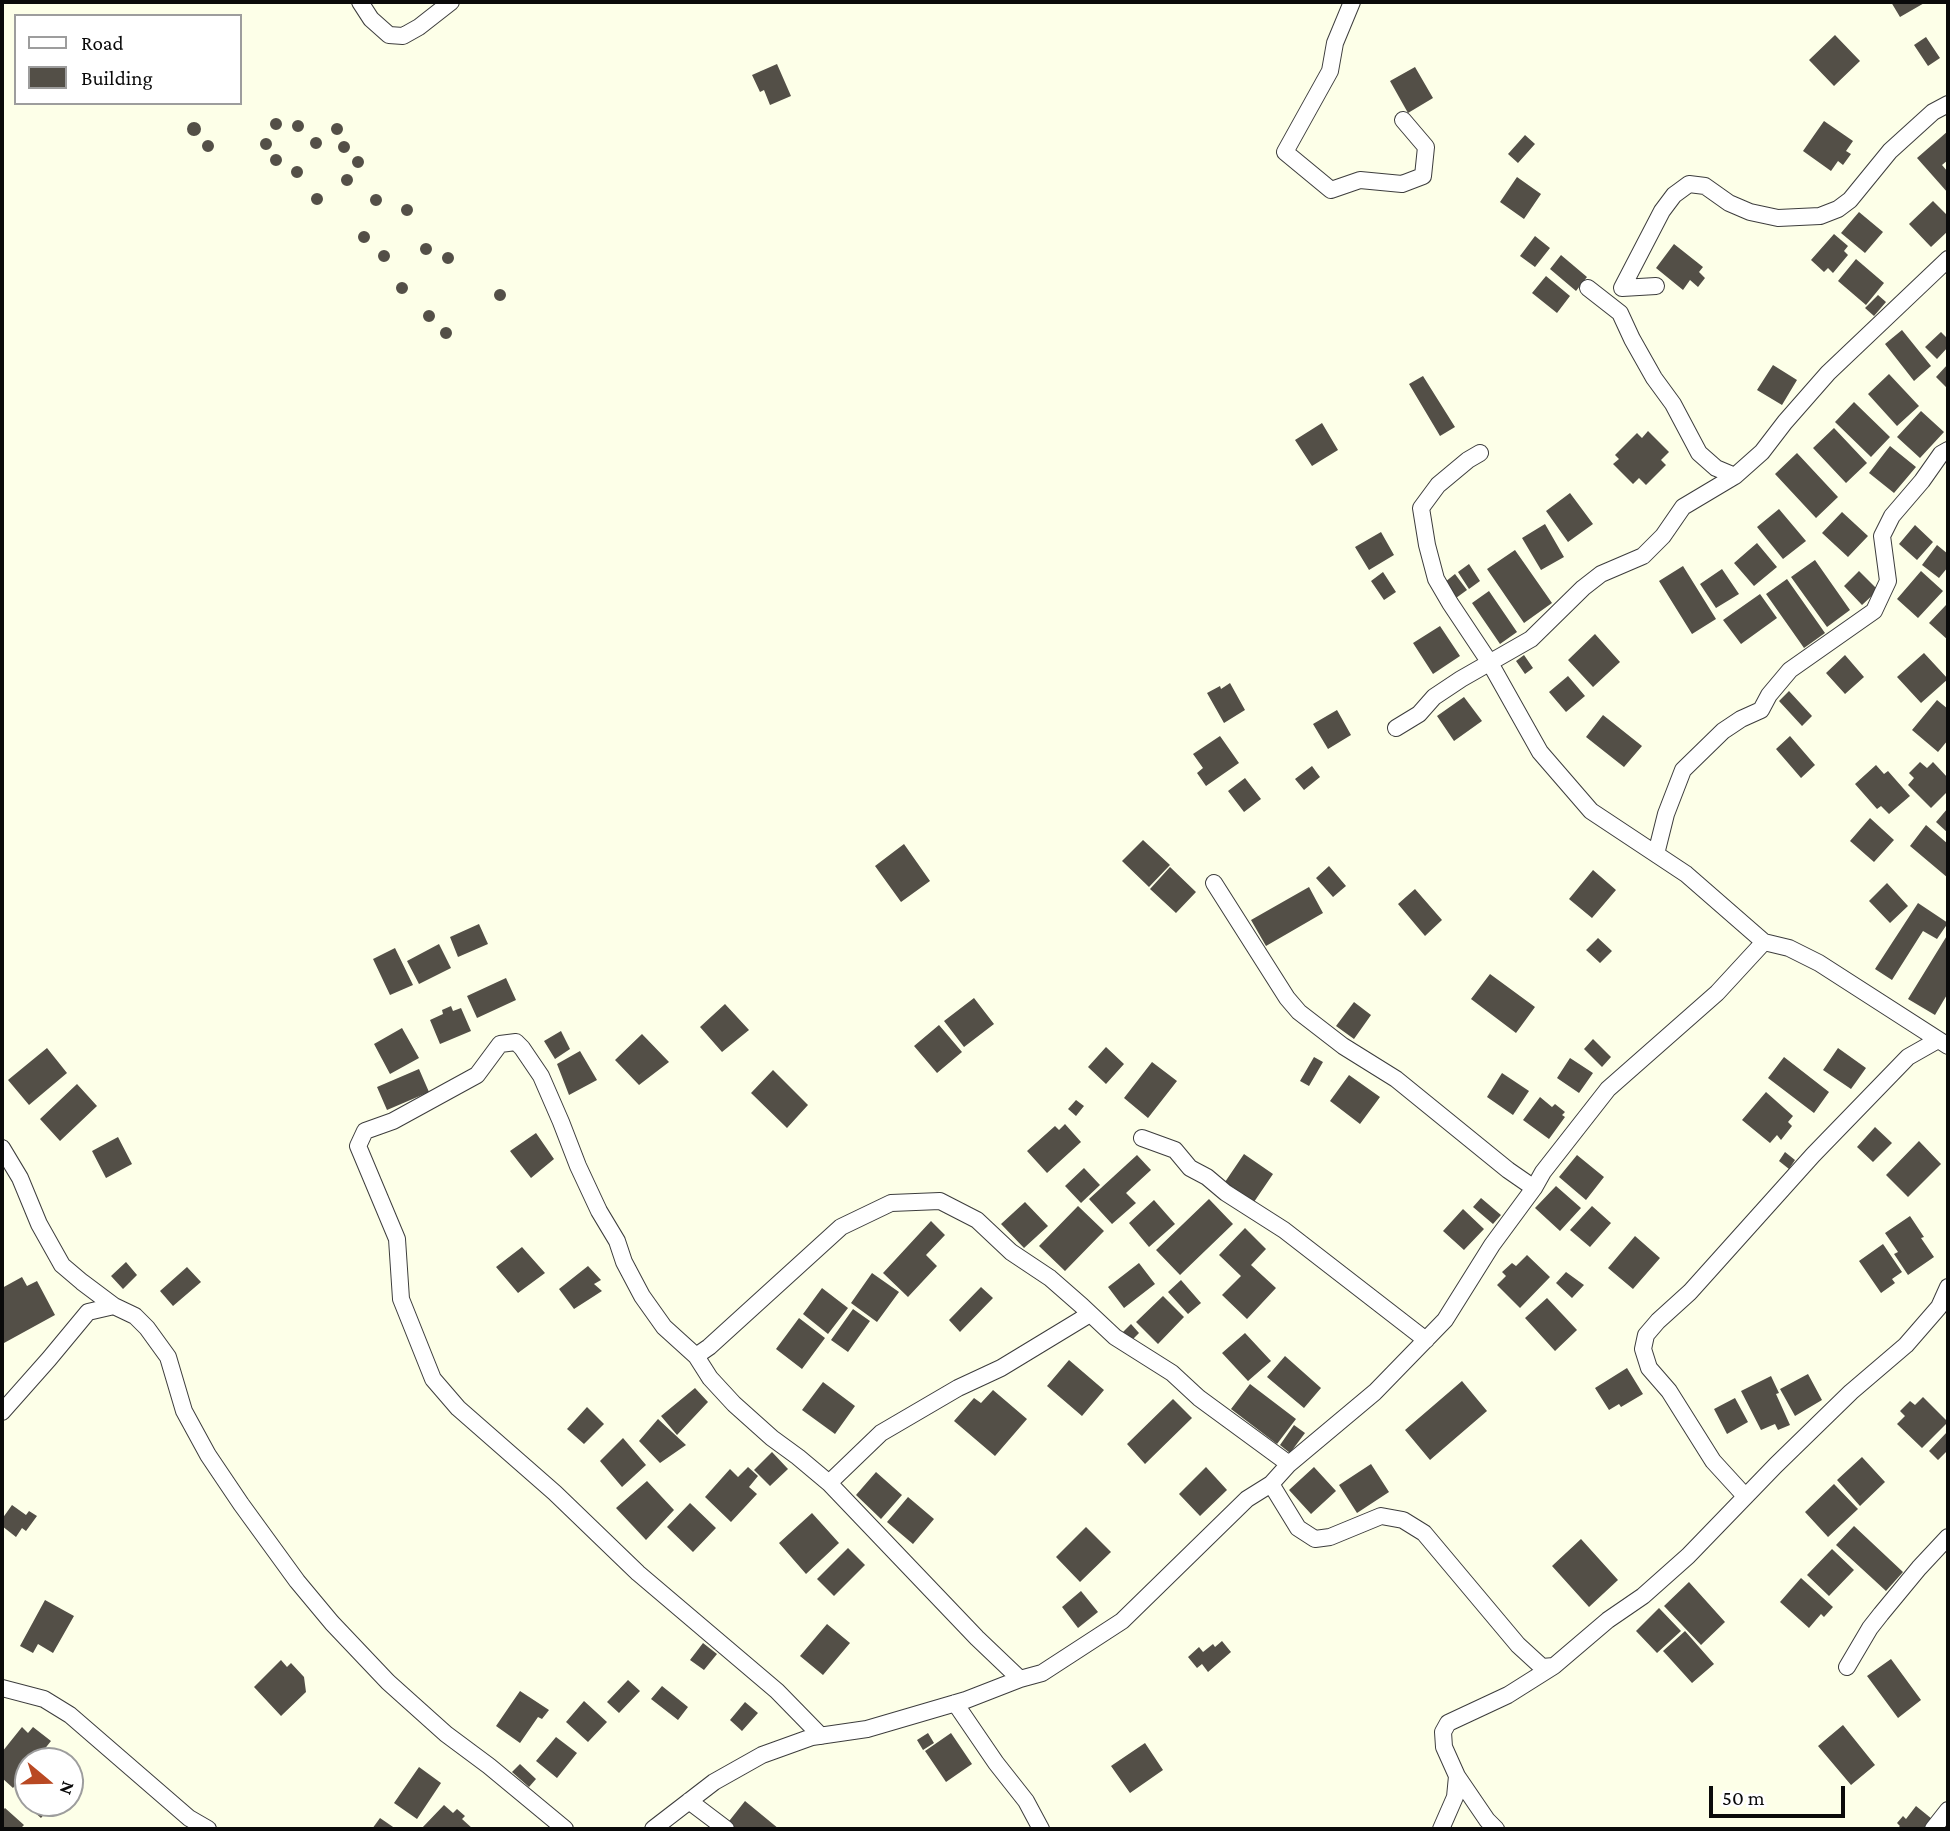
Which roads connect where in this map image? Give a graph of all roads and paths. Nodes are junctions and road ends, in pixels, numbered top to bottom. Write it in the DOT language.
graph roads {
  1 [pos="360,2"];
  2 [pos="451,2"];
  3 [pos="1352,2"];
  4 [pos="1948,104"];
  5 [pos="1403,120"];
  6 [pos="1948,259"];
  7 [pos="1656,286"];
  8 [pos="1588,288"];
  9 [pos="1948,450"];
  10 [pos="1480,453"];
  11 [pos="1735,476"];
  12 [pos="1490,663"];
  13 [pos="1395,728"];
  14 [pos="1656,854"];
  15 [pos="1214,883"];
  16 [pos="1764,942"];
  17 [pos="1943,1043"];
  18 [pos="1142,1138"];
  19 [pos="2,1148"];
  20 [pos="1534,1188"];
  21 [pos="1948,1287"];
  22 [pos="114,1306"];
  23 [pos="1090,1314"];
  24 [pos="1426,1340"];
  25 [pos="696,1356"];
  26 [pos="2,1412"];
  27 [pos="1289,1464"];
  28 [pos="829,1483"];
  29 [pos="1271,1484"];
  30 [pos="1745,1496"];
  31 [pos="1948,1537"];
  32 [pos="1553,1665"];
  33 [pos="1847,1667"];
  34 [pos="1020,1679"];
  35 [pos="2,1688"];
  36 [pos="955,1703"];
  37 [pos="821,1736"];
  38 [pos="1457,1776"];
  39 [pos="689,1801"];
  40 [pos="1948,1810"];
  41 [pos="208,1829"];
  42 [pos="565,1829"];
  43 [pos="653,1829"];
  44 [pos="726,1829"];
  45 [pos="1041,1829"];
  46 [pos="1441,1829"];
  47 [pos="1496,1829"];
  48 [pos="1933,1829"];
  1 -- 2 [label="street"];
  3 -- 5 [label="street"];
  4 -- 7 [label="street"];
  6 -- 11 [label="street"];
  8 -- 11 [label="street"];
  9 -- 14 [label="street"];
  10 -- 12 [label="street"];
  11 -- 12 [label="street"];
  12 -- 13 [label="street"];
  12 -- 14 [label="street"];
  14 -- 16 [label="street"];
  15 -- 20 [label="street"];
  16 -- 17 [label="street"];
  16 -- 20 [label="street"];
  17 -- 30 [label="street"];
  18 -- 24 [label="street"];
  19 -- 22 [label="street"];
  20 -- 24 [label="street"];
  21 -- 30 [label="street"];
  22 -- 26 [label="street"];
  22 -- 42 [label="street"];
  23 -- 25 [label="street"];
  23 -- 27 [label="street"];
  23 -- 28 [label="street"];
  24 -- 27 [label="street"];
  25 -- 28 [label="street"];
  25 -- 37 [label="street"];
  27 -- 29 [label="street"];
  28 -- 34 [label="street"];
  29 -- 32 [label="street"];
  29 -- 34 [label="street"];
  30 -- 32 [label="street"];
  31 -- 33 [label="street"];
  32 -- 38 [label="street"];
  34 -- 36 [label="street"];
  35 -- 41 [label="street"];
  36 -- 37 [label="street"];
  36 -- 45 [label="street"];
  37 -- 39 [label="street"];
  38 -- 46 [label="street"];
  38 -- 47 [label="street"];
  39 -- 43 [label="street"];
  39 -- 44 [label="street"];
  40 -- 48 [label="street"];
}
